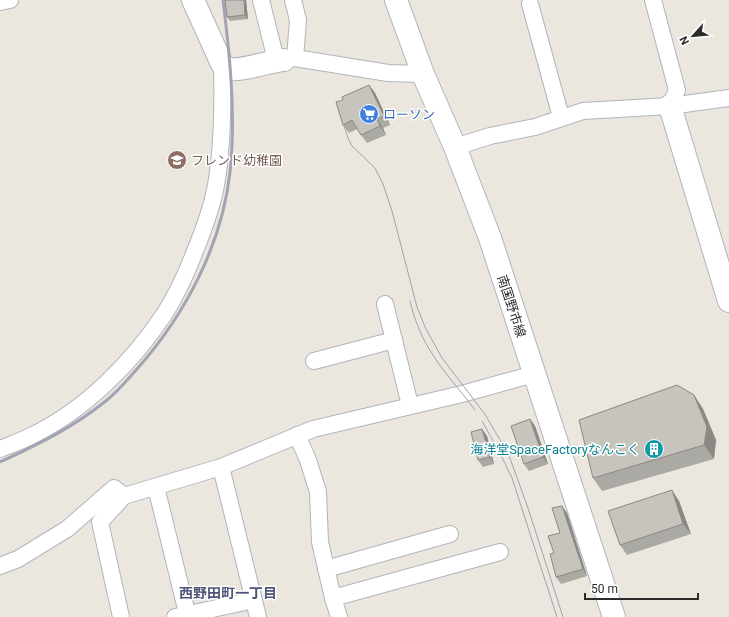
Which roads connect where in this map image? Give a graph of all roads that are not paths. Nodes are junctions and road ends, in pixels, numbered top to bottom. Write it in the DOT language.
graph roads {
  1 [pos="10,0"];
  2 [pos="193,0"];
  3 [pos="261,0"];
  4 [pos="293,0"];
  5 [pos="396,0"];
  6 [pos="653,0"];
  7 [pos="0,2"];
  8 [pos="530,4"];
  9 [pos="285,60"];
  10 [pos="222,64"];
  11 [pos="423,74"];
  12 [pos="729,98"];
  13 [pos="670,106"];
  14 [pos="561,117"];
  15 [pos="455,147"];
  16 [pos="729,301"];
  17 [pos="385,304"];
  18 [pos="394,340"];
  19 [pos="314,361"];
  20 [pos="534,374"];
  21 [pos="410,405"];
  22 [pos="297,435"];
  23 [pos="0,449"];
  24 [pos="221,467"];
  25 [pos="156,487"];
  26 [pos="124,496"];
  27 [pos="450,534"];
  28 [pos="500,552"];
  29 [pos="0,566"];
  30 [pos="326,569"];
  31 [pos="333,598"];
  32 [pos="254,600"];
  33 [pos="184,616"];
  34 [pos="121,617"];
  35 [pos="258,617"];
  36 [pos="340,617"];
  37 [pos="614,617"];
  1 -- 7 [label="street"];
  2 -- 10 [label="main road"];
  3 -- 9 [label="street"];
  4 -- 9 [label="street"];
  5 -- 11 [label="main road, 南国野市線"];
  6 -- 13 [label="street"];
  8 -- 14 [label="street"];
  9 -- 10 [label="main road"];
  9 -- 11 [label="street"];
  10 -- 23 [label="street"];
  11 -- 15 [label="main road, 南国野市線"];
  12 -- 13 [label="street"];
  13 -- 14 [label="street"];
  13 -- 16 [label="main road"];
  14 -- 15 [label="street"];
  15 -- 20 [label="main road, 南国野市線"];
  17 -- 18 [label="street"];
  18 -- 19 [label="street"];
  18 -- 21 [label="street"];
  20 -- 21 [label="street"];
  20 -- 37 [label="main road, 南国野市線"];
  21 -- 22 [label="street"];
  22 -- 24 [label="street"];
  22 -- 30 [label="street"];
  24 -- 25 [label="street"];
  24 -- 32 [label="street"];
  25 -- 26 [label="street"];
  25 -- 33 [label="street"];
  26 -- 29 [label="street"];
  26 -- 34 [label="street"];
  27 -- 30 [label="street"];
  28 -- 31 [label="street"];
  30 -- 31 [label="street"];
  31 -- 36 [label="street"];
  32 -- 33 [label="street"];
  32 -- 35 [label="street"];
}
